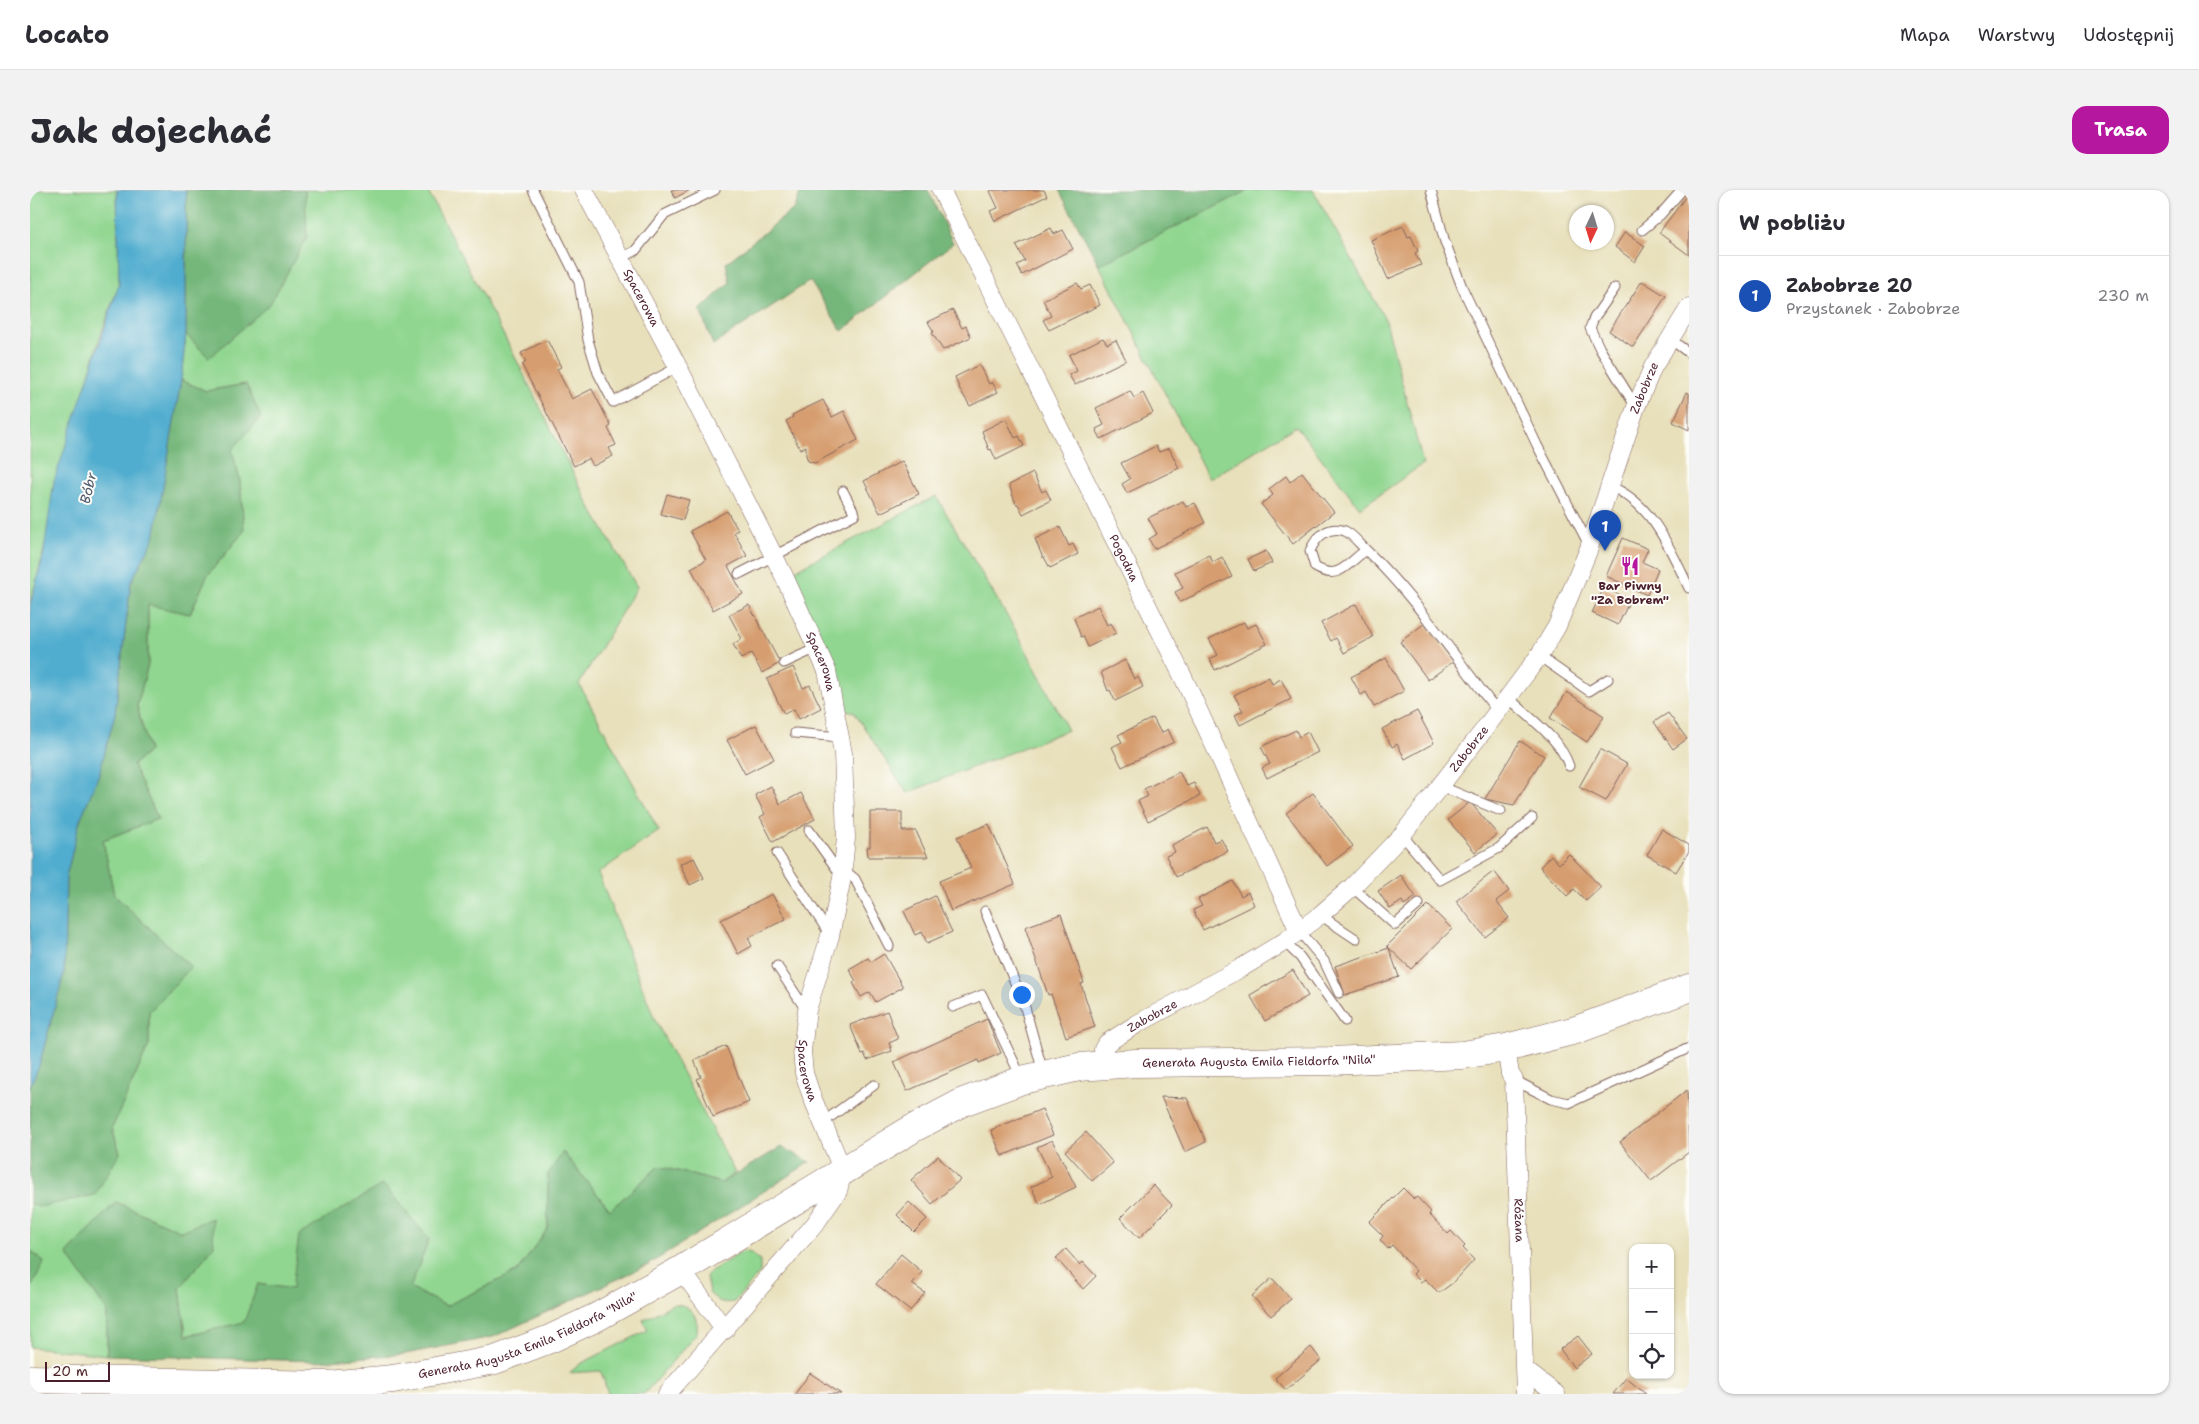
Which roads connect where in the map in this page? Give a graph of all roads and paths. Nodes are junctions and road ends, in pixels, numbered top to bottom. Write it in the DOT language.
graph roads {
  1 [pos="533,190"];
  2 [pos="584,190"];
  3 [pos="715,190"];
  4 [pos="941,190"];
  5 [pos="1431,190"];
  6 [pos="1682,190"];
  7 [pos="1642,230"];
  8 [pos="622,258"];
  9 [pos="1615,288"];
  10 [pos="1689,308"];
  11 [pos="1670,339"];
  12 [pos="1689,354"];
  13 [pos="678,367"];
  14 [pos="1636,407"];
  15 [pos="1608,486"];
  16 [pos="843,491"];
  17 [pos="1590,546"];
  18 [pos="1366,550"];
  19 [pos="774,555"];
  20 [pos="739,574"];
  21 [pos="1689,588"];
  22 [pos="817,648"];
  23 [pos="1539,656"];
  24 [pos="784,663"];
  25 [pos="1608,679"];
  26 [pos="1503,705"];
  27 [pos="795,733"];
  28 [pos="840,737"];
  29 [pos="1569,766"];
  30 [pos="1440,786"];
  31 [pos="1501,811"];
  32 [pos="1532,818"];
  33 [pos="809,830"];
  34 [pos="1402,834"];
  35 [pos="777,853"];
  36 [pos="843,873"];
  37 [pos="1352,887"];
  38 [pos="1419,904"];
  39 [pos="984,910"];
  40 [pos="1320,915"];
  41 [pos="1299,931"];
  42 [pos="830,936"];
  43 [pos="1356,939"];
  44 [pos="1284,942"];
  45 [pos="889,946"];
  46 [pos="777,966"];
  47 [pos="1689,988"];
  48 [pos="1339,994"];
  49 [pos="954,1007"];
  50 [pos="807,1010"];
  51 [pos="1345,1021"];
  52 [pos="1506,1048"];
  53 [pos="1689,1048"];
  54 [pos="1104,1065"];
  55 [pos="1033,1077"];
  56 [pos="1514,1080"];
  57 [pos="874,1085"];
  58 [pos="822,1123"];
  59 [pos="843,1171"];
  60 [pos="681,1270"];
  61 [pos="725,1330"];
  62 [pos="1525,1370"];
  63 [pos="38,1379"];
  64 [pos="667,1394"];
  65 [pos="1524,1394"];
  66 [pos="1556,1394"];
  1 -- 13 [label="lane"];
  2 -- 8 [label="street, Spacerowa"];
  3 -- 8 [label="lane"];
  4 -- 41 [label="street, Pogodna"];
  5 -- 17 [label="lane"];
  6 -- 7 [label="lane"];
  8 -- 13 [label="street, Spacerowa"];
  9 -- 14 [label="lane"];
  10 -- 11 [label="street, Zabobrze"];
  11 -- 12 [label="lane"];
  11 -- 14 [label="street, Zabobrze"];
  13 -- 19 [label="street, Spacerowa"];
  14 -- 15 [label="street, Zabobrze"];
  15 -- 17 [label="street, Zabobrze"];
  15 -- 21 [label="lane"];
  16 -- 19 [label="lane"];
  17 -- 23 [label="street, Zabobrze"];
  18 -- 18 [label="lane"];
  18 -- 26 [label="lane"];
  19 -- 20 [label="lane"];
  19 -- 22 [label="street, Spacerowa"];
  22 -- 24 [label="lane"];
  22 -- 28 [label="street, Spacerowa"];
  23 -- 25 [label="lane"];
  23 -- 26 [label="street, Zabobrze"];
  26 -- 29 [label="lane"];
  26 -- 30 [label="street, Zabobrze"];
  27 -- 28 [label="lane"];
  28 -- 36 [label="street, Spacerowa"];
  30 -- 31 [label="lane"];
  30 -- 34 [label="street, Zabobrze"];
  32 -- 34 [label="lane"];
  33 -- 36 [label="lane"];
  34 -- 37 [label="street, Zabobrze"];
  35 -- 42 [label="lane"];
  36 -- 42 [label="street, Spacerowa"];
  36 -- 45 [label="lane"];
  37 -- 38 [label="lane"];
  37 -- 40 [label="street, Zabobrze"];
  39 -- 55 [label="lane"];
  40 -- 41 [label="street, Zabobrze"];
  40 -- 43 [label="lane"];
  41 -- 44 [label="street, Zabobrze"];
  41 -- 48 [label="lane"];
  42 -- 50 [label="street, Spacerowa"];
  44 -- 51 [label="lane"];
  44 -- 54 [label="street, Zabobrze"];
  46 -- 50 [label="lane"];
  47 -- 52 [label="main road, Generała Augusta Emila Fieldorfa \"Nila\""];
  49 -- 55 [label="lane"];
  50 -- 58 [label="street, Spacerowa"];
  52 -- 54 [label="main road, Generała Augusta Emila Fieldorfa \"Nila\""];
  52 -- 56 [label="street, Różana"];
  53 -- 56 [label="lane"];
  54 -- 55 [label="main road, Generała Augusta Emila Fieldorfa \"Nila\""];
  55 -- 59 [label="main road, Generała Augusta Emila Fieldorfa \"Nila\""];
  56 -- 62 [label="street, Różana"];
  57 -- 58 [label="lane"];
  58 -- 59 [label="street, Spacerowa"];
  59 -- 60 [label="main road, Generała Augusta Emila Fieldorfa \"Nila\""];
  59 -- 61 [label="street"];
  60 -- 61 [label="street"];
  60 -- 63 [label="main road, Generała Augusta Emila Fieldorfa \"Nila\""];
  61 -- 64 [label="street"];
  62 -- 65 [label="street, Różana"];
  62 -- 66 [label="street"];
}
